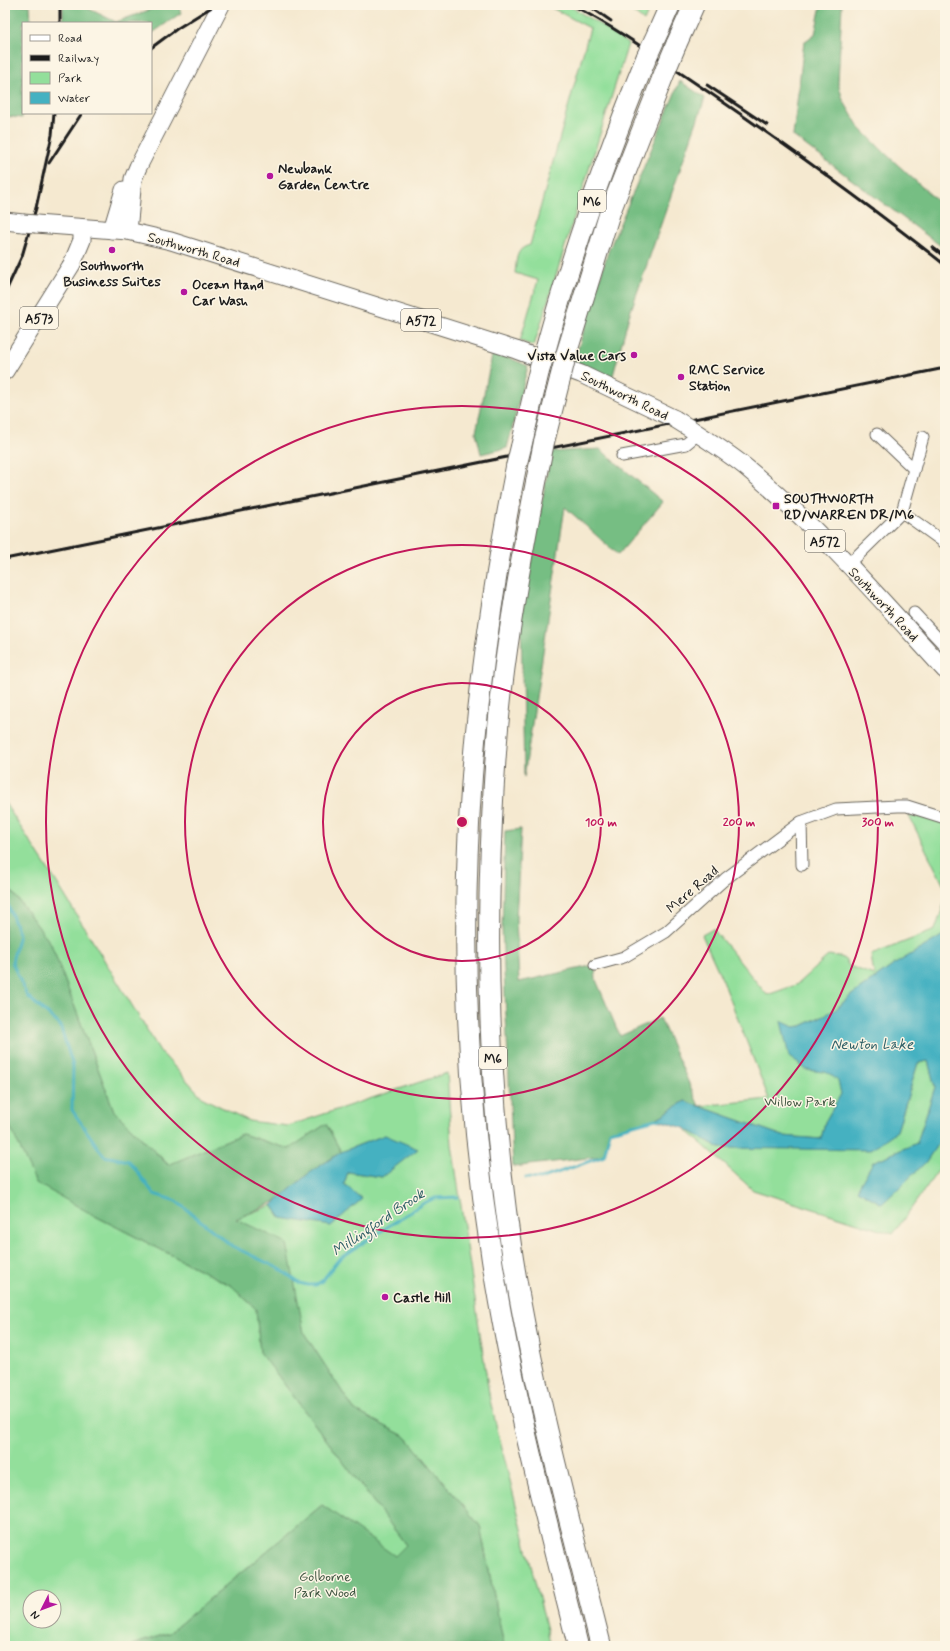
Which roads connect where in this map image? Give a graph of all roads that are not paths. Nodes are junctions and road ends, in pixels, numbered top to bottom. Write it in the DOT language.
graph roads {
  1 [pos="670,5"];
  2 [pos="694,5"];
  3 [pos="221,6"];
  4 [pos="5,221"];
  5 [pos="77,228"];
  6 [pos="120,231"];
  7 [pos="5,371"];
  8 [pos="694,431"];
  9 [pos="877,434"];
  10 [pos="923,437"];
  11 [pos="622,456"];
  12 [pos="914,469"];
  13 [pos="902,512"];
  14 [pos="945,543"];
  15 [pos="848,565"];
  16 [pos="920,613"];
  17 [pos="945,646"];
  18 [pos="945,670"];
  19 [pos="945,818"];
  20 [pos="801,822"];
  21 [pos="800,868"];
  22 [pos="595,965"];
  23 [pos="578,1646"];
  24 [pos="601,1646"];
  1 -- 23 [label="highway, M6, bridge"];
  2 -- 24 [label="highway, M6, bridge"];
  3 -- 6 [label="main road"];
  4 -- 5 [label="main road, A572"];
  5 -- 6 [label="main road, Southworth Road / A572"];
  5 -- 7 [label="main road, A573"];
  6 -- 8 [label="main road, Southworth Road / A572, bridge"];
  8 -- 11 [label="street"];
  8 -- 15 [label="main road, Southworth Road / A572"];
  9 -- 12 [label="street"];
  10 -- 12 [label="street"];
  12 -- 13 [label="street"];
  13 -- 14 [label="street"];
  13 -- 15 [label="street"];
  15 -- 18 [label="main road, Southworth Road / A572"];
  16 -- 17 [label="street"];
  19 -- 20 [label="street, Mere Road"];
  20 -- 21 [label="street"];
  20 -- 22 [label="street, Mere Road"];
}
